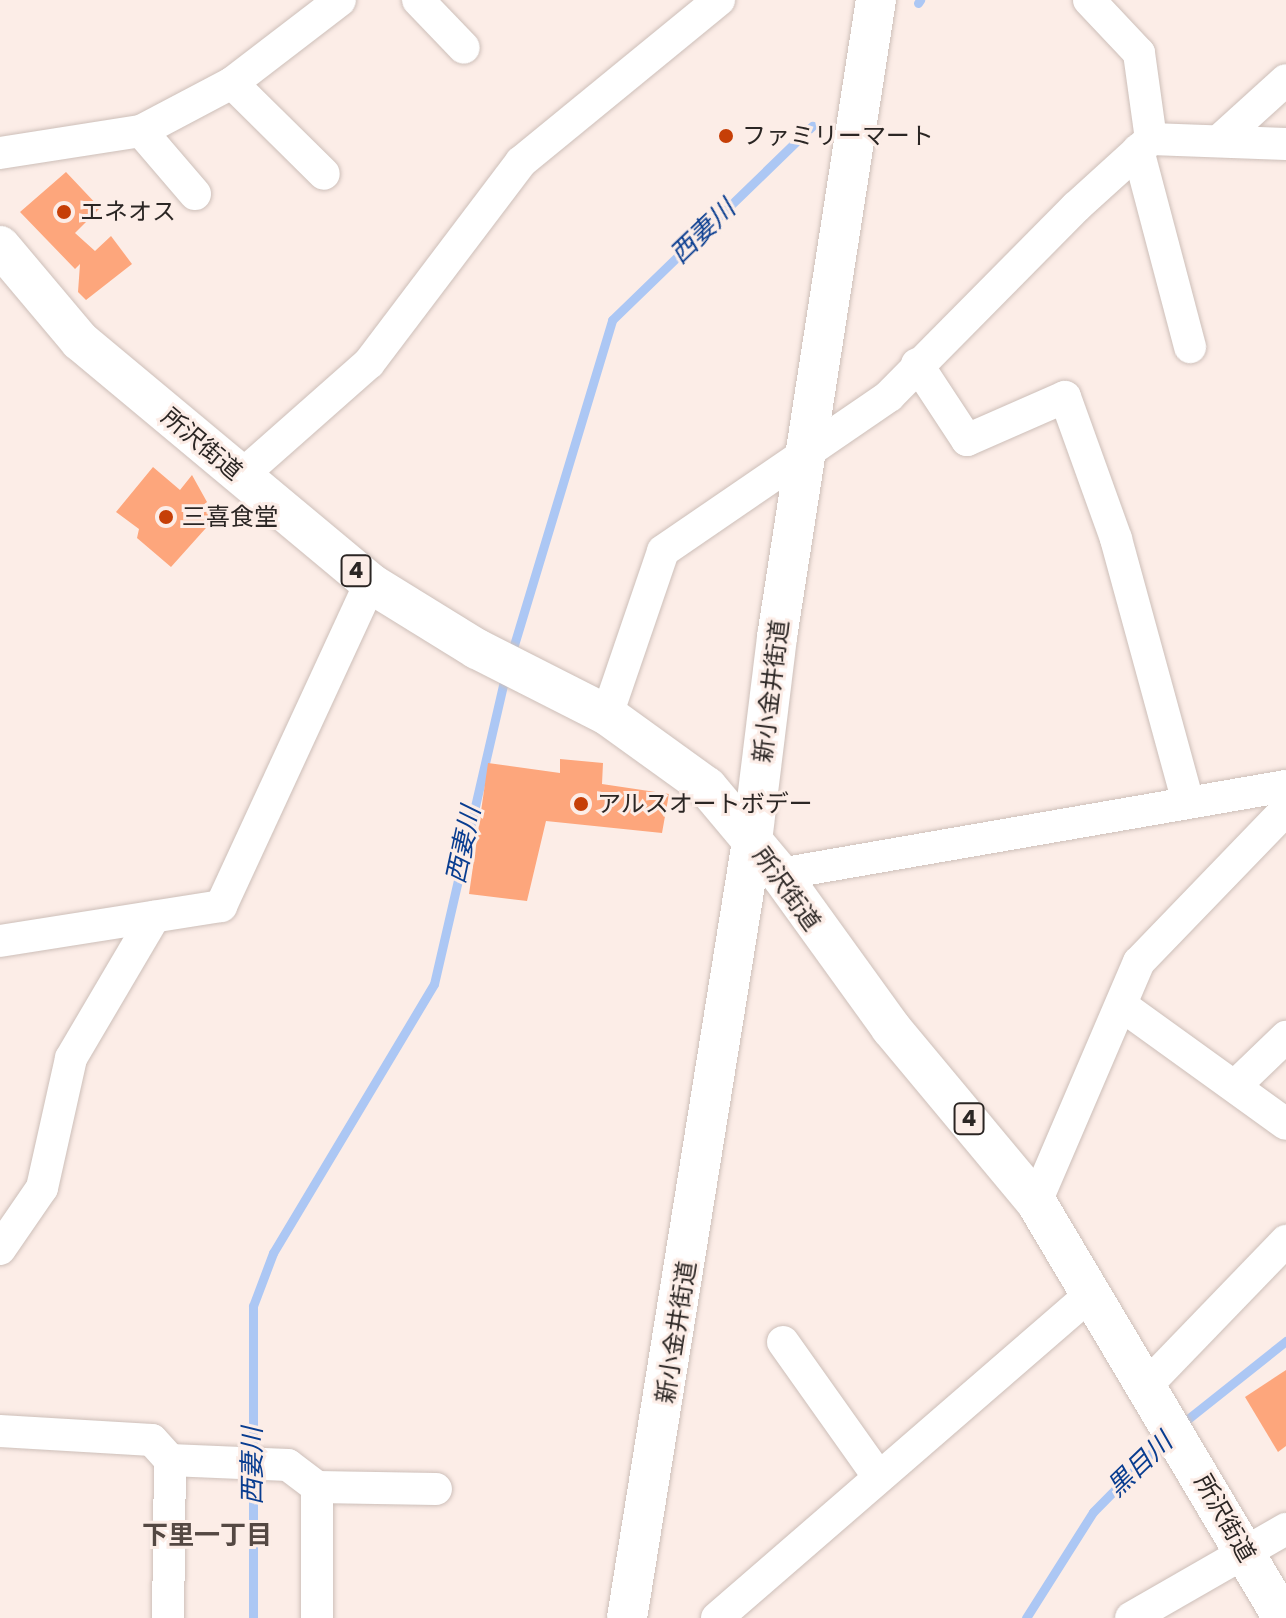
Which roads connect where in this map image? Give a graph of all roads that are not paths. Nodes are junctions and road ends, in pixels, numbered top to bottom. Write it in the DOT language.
graph roads {
  1 [pos="340,0"];
  2 [pos="418,0"];
  3 [pos="719,0"];
  4 [pos="876,0"];
  5 [pos="1089,0"];
  6 [pos="464,48"];
  7 [pos="1286,80"];
  8 [pos="232,83"];
  9 [pos="141,131"];
  10 [pos="1222,138"];
  11 [pos="1286,144"];
  12 [pos="1145,145"];
  13 [pos="0,153"];
  14 [pos="324,174"];
  15 [pos="195,194"];
  16 [pos="6,267"];
  17 [pos="1190,347"];
  18 [pos="917,364"];
  19 [pos="804,454"];
  20 [pos="240,477"];
  21 [pos="370,583"];
  22 [pos="607,715"];
  23 [pos="1286,786"];
  24 [pos="1188,802"];
  25 [pos="1286,810"];
  26 [pos="752,841"];
  27 [pos="780,874"];
  28 [pos="154,917"];
  29 [pos="0,941"];
  30 [pos="1121,1005"];
  31 [pos="1286,1037"];
  32 [pos="1235,1086"];
  33 [pos="1286,1124"];
  34 [pos="1036,1202"];
  35 [pos="1286,1241"];
  36 [pos="0,1249"];
  37 [pos="1092,1293"];
  38 [pos="783,1342"];
  39 [pos="1163,1414"];
  40 [pos="0,1431"];
  41 [pos="170,1460"];
  42 [pos="878,1476"];
  43 [pos="317,1487"];
  44 [pos="436,1489"];
  45 [pos="1286,1529"];
  46 [pos="1245,1553"];
  47 [pos="168,1618"];
  48 [pos="317,1618"];
  49 [pos="627,1618"];
  50 [pos="717,1618"];
  51 [pos="1131,1618"];
  52 [pos="1283,1618"];
  1 -- 8 [label="street"];
  2 -- 6 [label="street"];
  3 -- 20 [label="street"];
  4 -- 19 [label="main road, 新小金井街道"];
  5 -- 12 [label="street"];
  7 -- 10 [label="street"];
  8 -- 9 [label="street"];
  8 -- 14 [label="street"];
  9 -- 13 [label="street"];
  9 -- 15 [label="street"];
  10 -- 11 [label="street"];
  10 -- 12 [label="street"];
  12 -- 17 [label="street"];
  12 -- 18 [label="street"];
  16 -- 20 [label="main road, 所沢街道 / 4"];
  18 -- 19 [label="street"];
  18 -- 24 [label="street"];
  19 -- 22 [label="street"];
  19 -- 26 [label="main road, 新小金井街道"];
  20 -- 21 [label="main road, 所沢街道 / 4"];
  21 -- 22 [label="main road, 所沢街道 / 4"];
  21 -- 28 [label="street"];
  22 -- 26 [label="main road, 所沢街道 / 4"];
  23 -- 24 [label="street"];
  24 -- 27 [label="street"];
  25 -- 30 [label="street"];
  26 -- 27 [label="main road, 所沢街道 / 4"];
  26 -- 49 [label="main road, 新小金井街道"];
  27 -- 34 [label="main road, 所沢街道 / 4"];
  28 -- 29 [label="street"];
  28 -- 36 [label="street"];
  30 -- 32 [label="street"];
  30 -- 34 [label="street"];
  31 -- 32 [label="street"];
  32 -- 33 [label="street"];
  34 -- 37 [label="main road, 所沢街道 / 4"];
  35 -- 39 [label="street"];
  37 -- 39 [label="main road, 所沢街道 / 4"];
  37 -- 42 [label="street"];
  38 -- 42 [label="street"];
  39 -- 46 [label="main road, 所沢街道 / 4"];
  40 -- 41 [label="street"];
  41 -- 43 [label="street"];
  41 -- 47 [label="street"];
  42 -- 50 [label="street"];
  43 -- 44 [label="street"];
  43 -- 48 [label="street"];
  45 -- 46 [label="street"];
  46 -- 51 [label="street"];
  46 -- 52 [label="main road, 所沢街道 / 4"];
}
